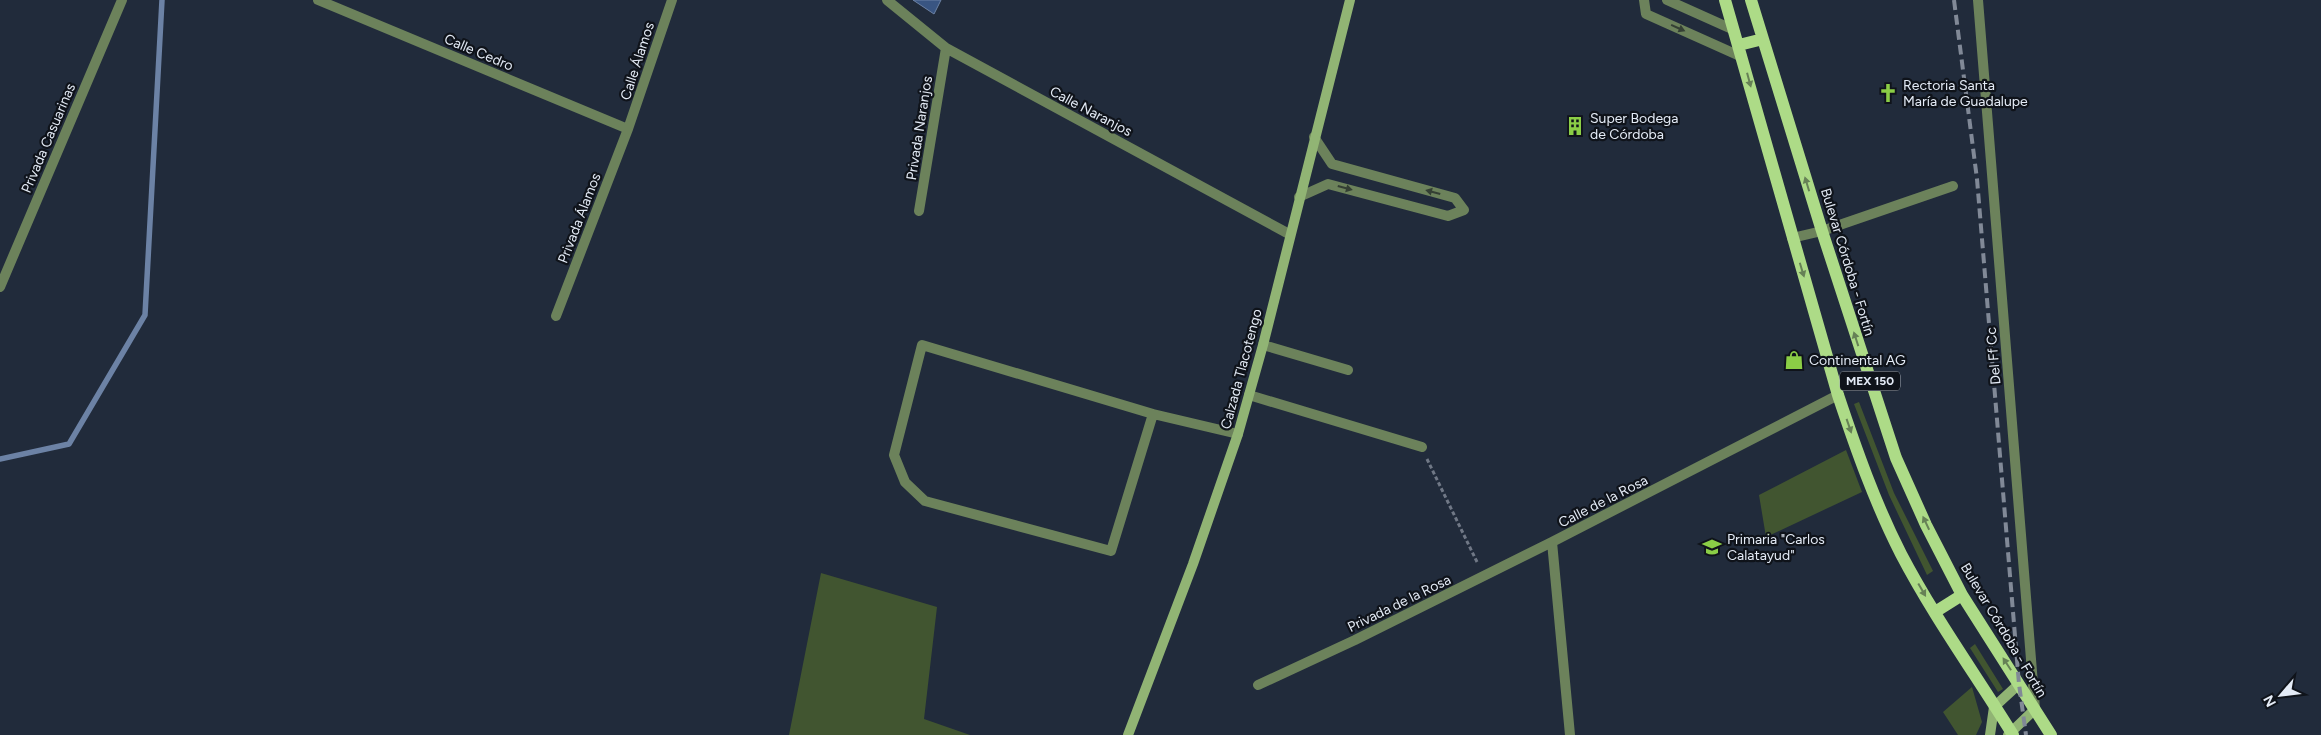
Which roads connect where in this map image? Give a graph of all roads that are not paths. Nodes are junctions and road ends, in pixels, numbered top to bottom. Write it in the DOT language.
graph roads {
  1 [pos="122,0"];
  2 [pos="318,0"];
  3 [pos="672,0"];
  4 [pos="887,0"];
  5 [pos="1350,0"];
  6 [pos="1644,0"];
  7 [pos="1667,0"];
  8 [pos="1725,0"];
  9 [pos="1751,0"];
  10 [pos="1978,0"];
  11 [pos="1734,30"];
  12 [pos="1764,39"];
  13 [pos="946,48"];
  14 [pos="1741,51"];
  15 [pos="628,130"];
  16 [pos="1314,137"];
  17 [pos="1953,186"];
  18 [pos="1299,197"];
  19 [pos="919,211"];
  20 [pos="1822,231"];
  21 [pos="1290,234"];
  22 [pos="1792,238"];
  23 [pos="0,287"];
  24 [pos="556,316"];
  25 [pos="1263,345"];
  26 [pos="1348,370"];
  27 [pos="1249,395"];
  28 [pos="1838,395"];
  29 [pos="1153,414"];
  30 [pos="1238,434"];
  31 [pos="1422,447"];
  32 [pos="1552,542"];
  33 [pos="1962,595"];
  34 [pos="1935,612"];
  35 [pos="2019,684"];
  36 [pos="1258,685"];
  37 [pos="1994,707"];
  38 [pos="2035,709"];
  39 [pos="2011,734"];
  40 [pos="1128,735"];
  41 [pos="1570,735"];
  42 [pos="1990,735"];
  43 [pos="2051,735"];
  1 -- 23 [label="street, Privada Casuarinas"];
  2 -- 15 [label="street, Calle Cedro"];
  3 -- 15 [label="street, Calle Álamos"];
  4 -- 13 [label="street, Calle Naranjos"];
  5 -- 16 [label="street, Calzada Tlacotengo"];
  6 -- 14 [label="street, one-way"];
  7 -- 11 [label="street"];
  8 -- 11 [label="main road, MEX 150"];
  9 -- 12 [label="main road, Bulevar Córdoba - Fortín / MEX 150"];
  10 -- 38 [label="street, Del Ff Cc"];
  11 -- 14 [label="main road, MEX 150"];
  12 -- 14 [label="main road"];
  20 -- 12 [label="main road, Bulevar Córdoba - Fortín / MEX 150, one-way"];
  13 -- 19 [label="street, Privada Naranjos"];
  13 -- 21 [label="street, Calle Naranjos"];
  14 -- 22 [label="main road, MEX 150, one-way"];
  15 -- 24 [label="street, Privada Álamos"];
  16 -- 18 [label="street, Calzada Tlacotengo"];
  18 -- 16 [label="street, one-way"];
  17 -- 20 [label="street"];
  18 -- 21 [label="street, Calzada Tlacotengo"];
  20 -- 22 [label="street"];
  33 -- 20 [label="main road, Bulevar Córdoba - Fortín / MEX 150, one-way"];
  21 -- 25 [label="street, Calzada Tlacotengo"];
  22 -- 28 [label="main road, MEX 150, one-way"];
  25 -- 26 [label="street"];
  25 -- 27 [label="street, Calzada Tlacotengo"];
  27 -- 30 [label="street, Calzada Tlacotengo"];
  27 -- 31 [label="street"];
  28 -- 32 [label="street, Calle de la Rosa"];
  28 -- 34 [label="main road, MEX 150, one-way"];
  29 -- 29 [label="street"];
  29 -- 30 [label="street"];
  30 -- 40 [label="street, Calzada Tlacotengo"];
  32 -- 36 [label="street, Privada de la Rosa"];
  32 -- 41 [label="street, Calle de la Rosa"];
  33 -- 34 [label="main road"];
  35 -- 33 [label="main road, Bulevar Córdoba - Fortín / MEX 150, one-way"];
  34 -- 37 [label="main road, MEX 150"];
  35 -- 37 [label="street"];
  35 -- 38 [label="main road, Bulevar Córdoba - Fortín / MEX 150"];
  37 -- 39 [label="main road, MEX 150"];
  37 -- 42 [label="street"];
  38 -- 39 [label="street"];
  38 -- 43 [label="main road, Bulevar Córdoba - Fortín / MEX 150"];
}
